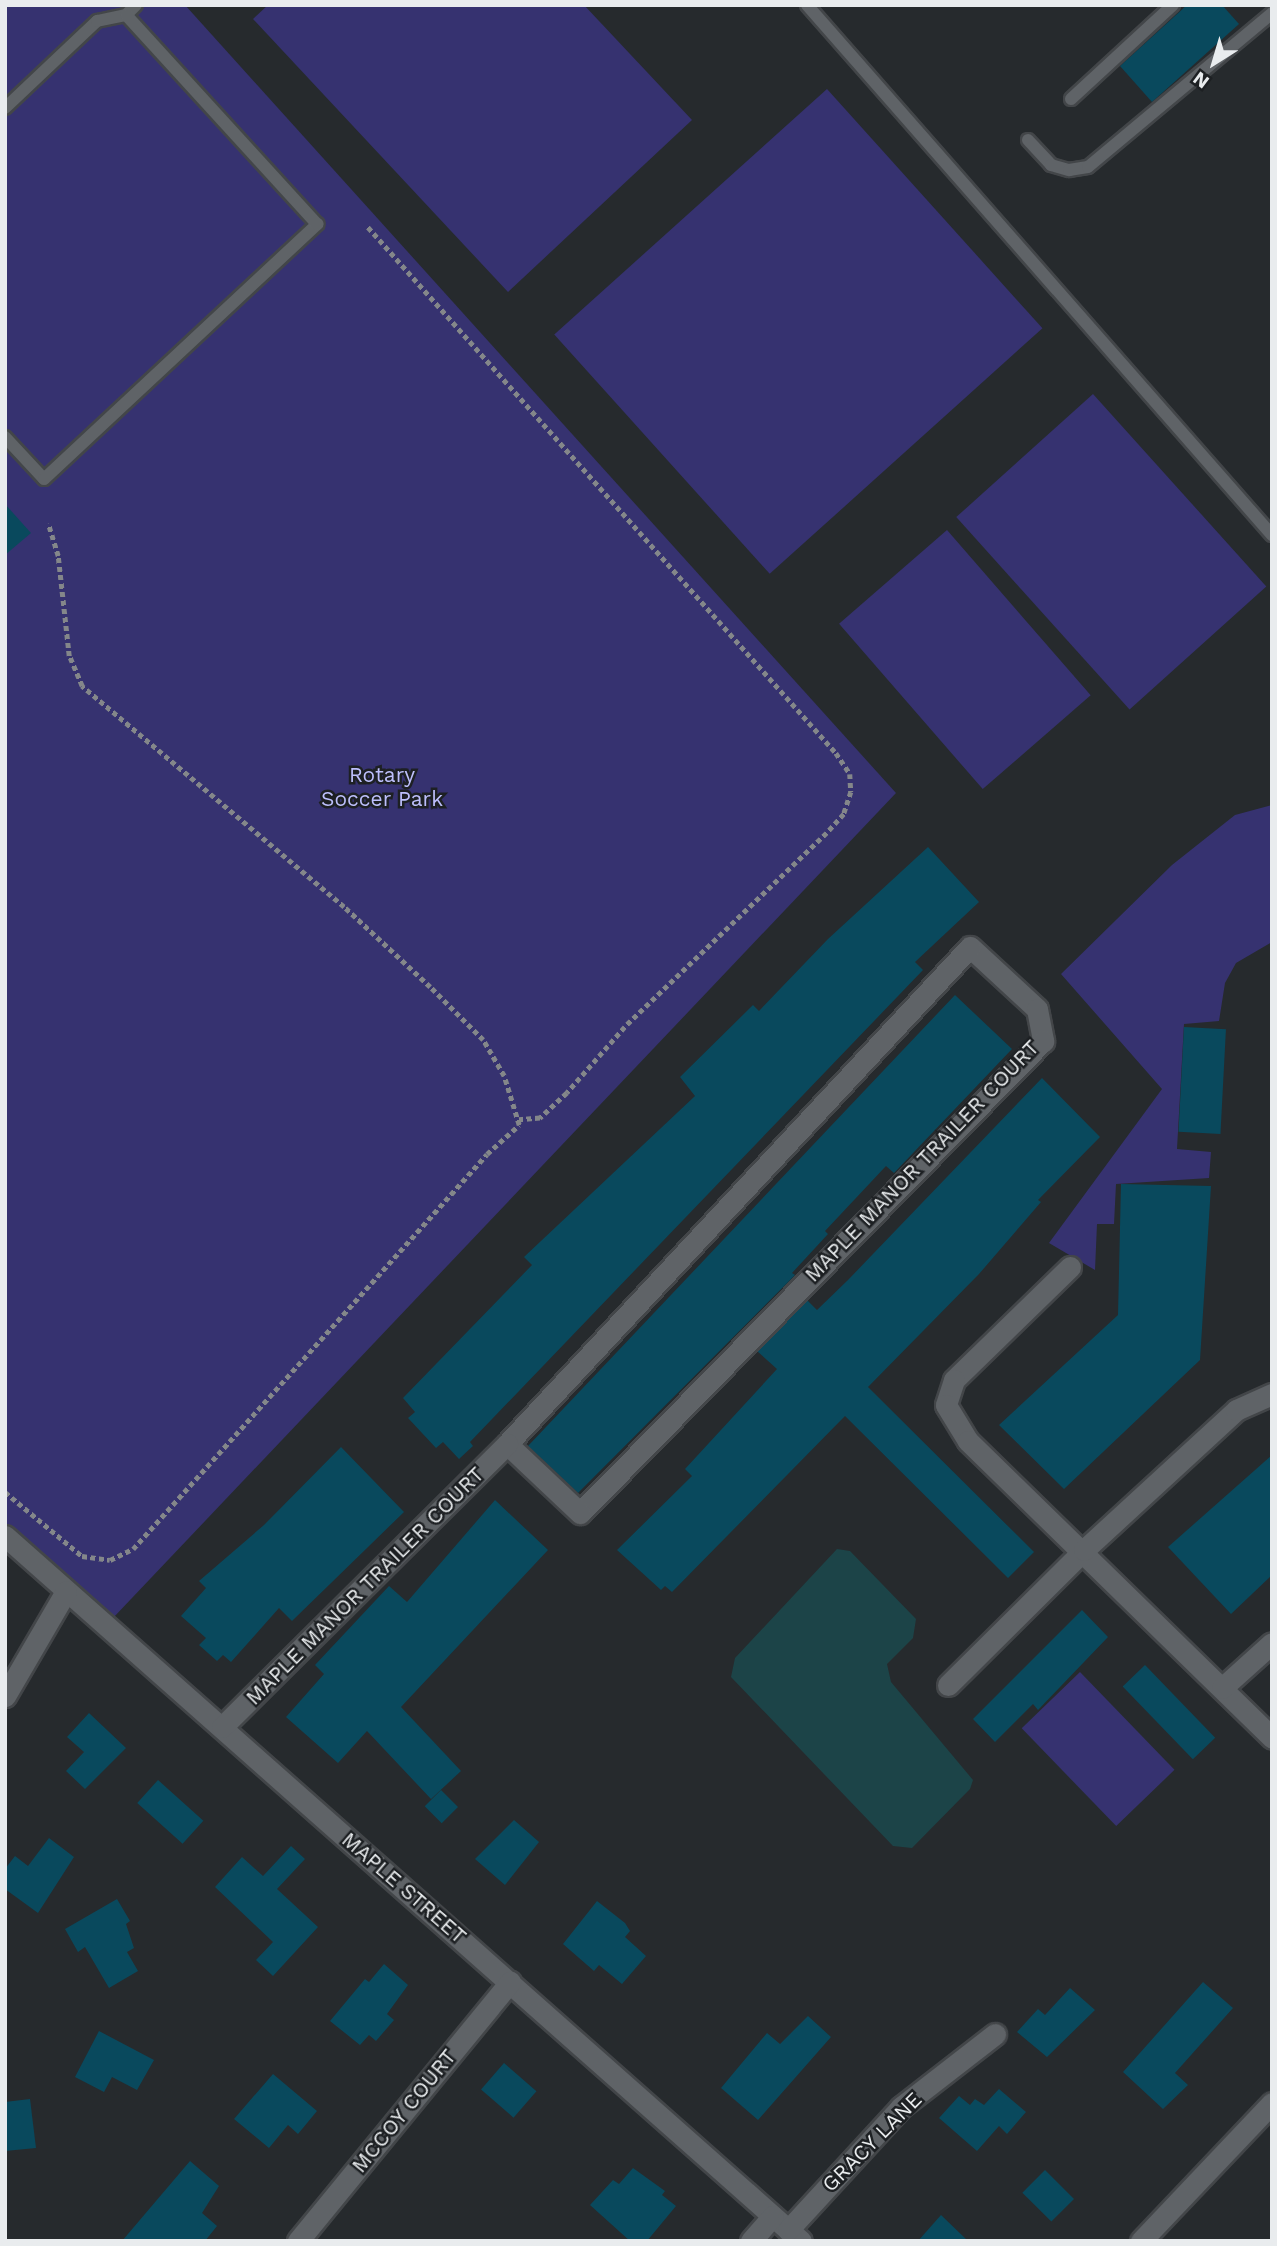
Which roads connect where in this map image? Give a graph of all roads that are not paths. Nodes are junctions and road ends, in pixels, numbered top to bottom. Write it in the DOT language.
graph roads {
  1 [pos="136,5"];
  2 [pos="807,5"];
  3 [pos="1172,5"];
  4 [pos="1267,5"];
  5 [pos="1272,12"];
  6 [pos="126,15"];
  7 [pos="1071,99"];
  8 [pos="5,108"];
  9 [pos="1028,140"];
  10 [pos="5,437"];
  11 [pos="1272,535"];
  12 [pos="1070,1267"];
  13 [pos="1272,1394"];
  14 [pos="507,1444"];
  15 [pos="5,1536"];
  16 [pos="1084,1549"];
  17 [pos="66,1591"];
  18 [pos="1272,1643"];
  19 [pos="948,1685"];
  20 [pos="1222,1688"];
  21 [pos="5,1696"];
  22 [pos="222,1727"];
  23 [pos="1272,1738"];
  24 [pos="510,1982"];
  25 [pos="995,2034"];
  26 [pos="1272,2103"];
  27 [pos="787,2229"];
  28 [pos="298,2241"];
  29 [pos="751,2241"];
  30 [pos="1141,2241"];
  1 -- 6 [label="lane"];
  2 -- 11 [label="lane"];
  3 -- 7 [label="lane"];
  4 -- 5 [label="lane"];
  5 -- 9 [label="lane"];
  6 -- 8 [label="lane"];
  6 -- 10 [label="lane"];
  12 -- 16 [label="street"];
  13 -- 16 [label="street"];
  14 -- 14 [label="street, MAPLE MANOR TRAILER COURT"];
  14 -- 22 [label="street, MAPLE MANOR TRAILER COURT"];
  15 -- 17 [label="street, MAPLE STREET"];
  16 -- 19 [label="street"];
  16 -- 20 [label="street"];
  17 -- 21 [label="street"];
  17 -- 22 [label="street, MAPLE STREET"];
  18 -- 20 [label="street"];
  20 -- 23 [label="street"];
  22 -- 24 [label="street, MAPLE STREET"];
  24 -- 27 [label="street, MAPLE STREET"];
  24 -- 28 [label="street, MCCOY COURT"];
  25 -- 27 [label="street, GRACY LANE"];
  26 -- 30 [label="street"];
  27 -- 29 [label="street, GRACY LANE"];
}
